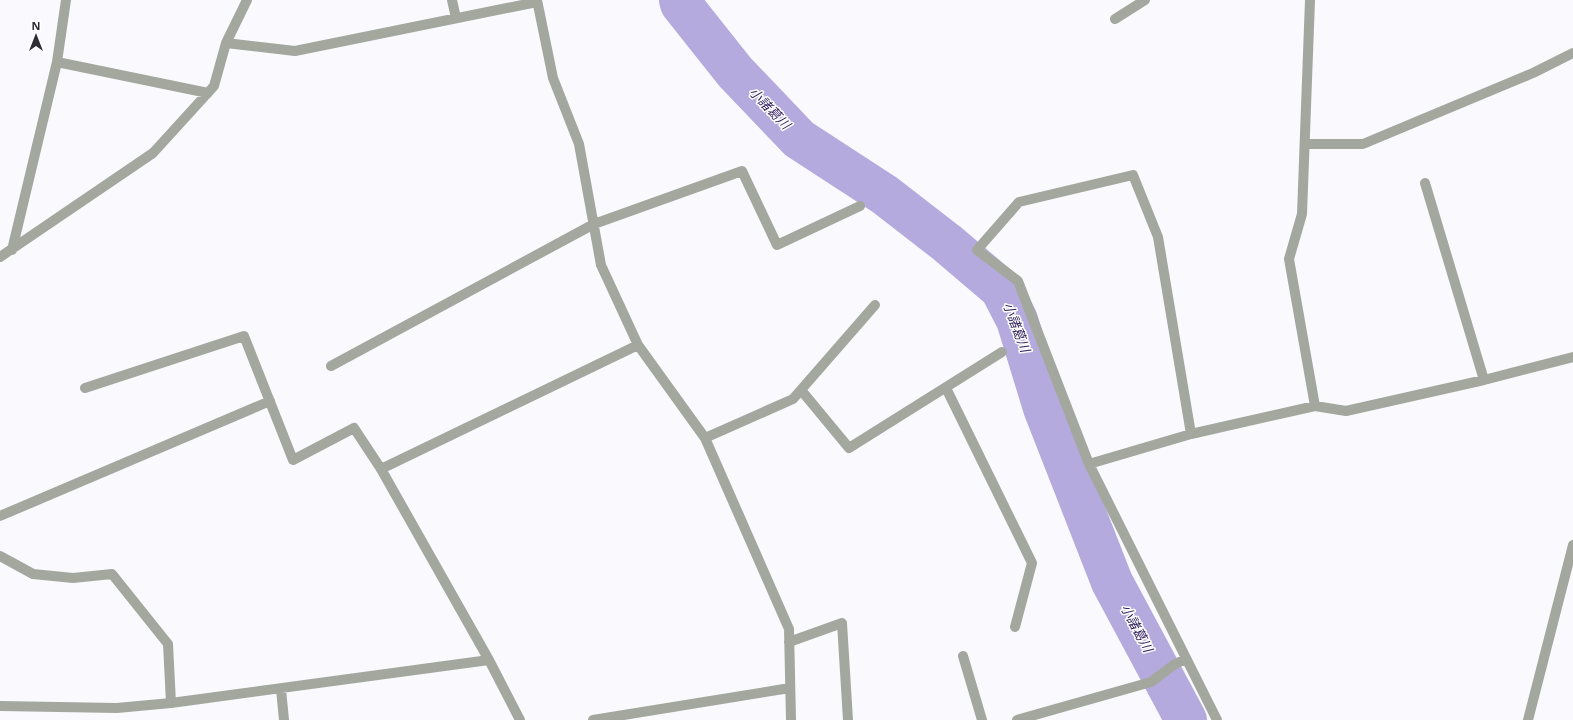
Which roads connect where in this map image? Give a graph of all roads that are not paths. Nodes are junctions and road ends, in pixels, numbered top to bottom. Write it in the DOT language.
graph roads {
  1 [pos="66,0"];
  2 [pos="247,0"];
  3 [pos="452,0"];
  4 [pos="1144,0"];
  5 [pos="1310,0"];
  6 [pos="537,1"];
  7 [pos="456,18"];
  8 [pos="1115,19"];
  9 [pos="1573,42"];
  10 [pos="226,43"];
  11 [pos="1573,53"];
  12 [pos="57,62"];
  13 [pos="208,93"];
  14 [pos="1305,144"];
  15 [pos="1425,183"];
  16 [pos="860,206"];
  17 [pos="594,224"];
  18 [pos="12,250"];
  19 [pos="0,257"];
  20 [pos="875,305"];
  21 [pos="638,345"];
  22 [pos="1002,352"];
  23 [pos="1573,357"];
  24 [pos="331,366"];
  25 [pos="1484,380"];
  26 [pos="85,388"];
  27 [pos="946,388"];
  28 [pos="801,390"];
  29 [pos="270,401"];
  30 [pos="1315,406"];
  31 [pos="1191,434"];
  32 [pos="705,438"];
  33 [pos="1089,464"];
  34 [pos="381,469"];
  35 [pos="0,516"];
  36 [pos="1573,545"];
  37 [pos="0,556"];
  38 [pos="1015,628"];
  39 [pos="789,642"];
  40 [pos="963,656"];
  41 [pos="1186,659"];
  42 [pos="489,660"];
  43 [pos="790,688"];
  44 [pos="281,689"];
  45 [pos="171,703"];
  46 [pos="0,706"];
  47 [pos="284,720"];
  48 [pos="520,720"];
  49 [pos="593,720"];
  50 [pos="790,720"];
  51 [pos="848,720"];
  52 [pos="982,720"];
  53 [pos="1017,720"];
  54 [pos="1217,720"];
  55 [pos="1528,720"];
  1 -- 12 [label="street"];
  2 -- 10 [label="street"];
  3 -- 7 [label="street"];
  4 -- 8 [label="street"];
  5 -- 14 [label="street"];
  6 -- 7 [label="street"];
  6 -- 17 [label="street"];
  7 -- 10 [label="street"];
  9 -- 11 [label="street"];
  10 -- 13 [label="street"];
  11 -- 14 [label="street"];
  12 -- 13 [label="street"];
  12 -- 18 [label="street"];
  13 -- 18 [label="street"];
  14 -- 30 [label="street"];
  15 -- 25 [label="street"];
  16 -- 17 [label="street"];
  17 -- 21 [label="street"];
  17 -- 24 [label="street"];
  18 -- 19 [label="street"];
  20 -- 28 [label="street"];
  21 -- 32 [label="street"];
  21 -- 34 [label="street"];
  22 -- 27 [label="street"];
  23 -- 25 [label="street"];
  25 -- 30 [label="street"];
  26 -- 29 [label="street"];
  27 -- 28 [label="street"];
  27 -- 38 [label="street"];
  28 -- 32 [label="street"];
  29 -- 34 [label="street"];
  29 -- 35 [label="street"];
  30 -- 31 [label="street"];
  31 -- 33 [label="street"];
  31 -- 33 [label="street"];
  32 -- 39 [label="street"];
  33 -- 41 [label="street"];
  34 -- 42 [label="street"];
  36 -- 55 [label="street"];
  37 -- 45 [label="street"];
  39 -- 43 [label="street"];
  39 -- 51 [label="street"];
  40 -- 52 [label="street"];
  41 -- 53 [label="street"];
  41 -- 54 [label="street"];
  42 -- 44 [label="street"];
  42 -- 48 [label="street"];
  43 -- 49 [label="street"];
  43 -- 50 [label="street"];
  44 -- 45 [label="street"];
  44 -- 47 [label="street"];
  45 -- 46 [label="street"];
}
